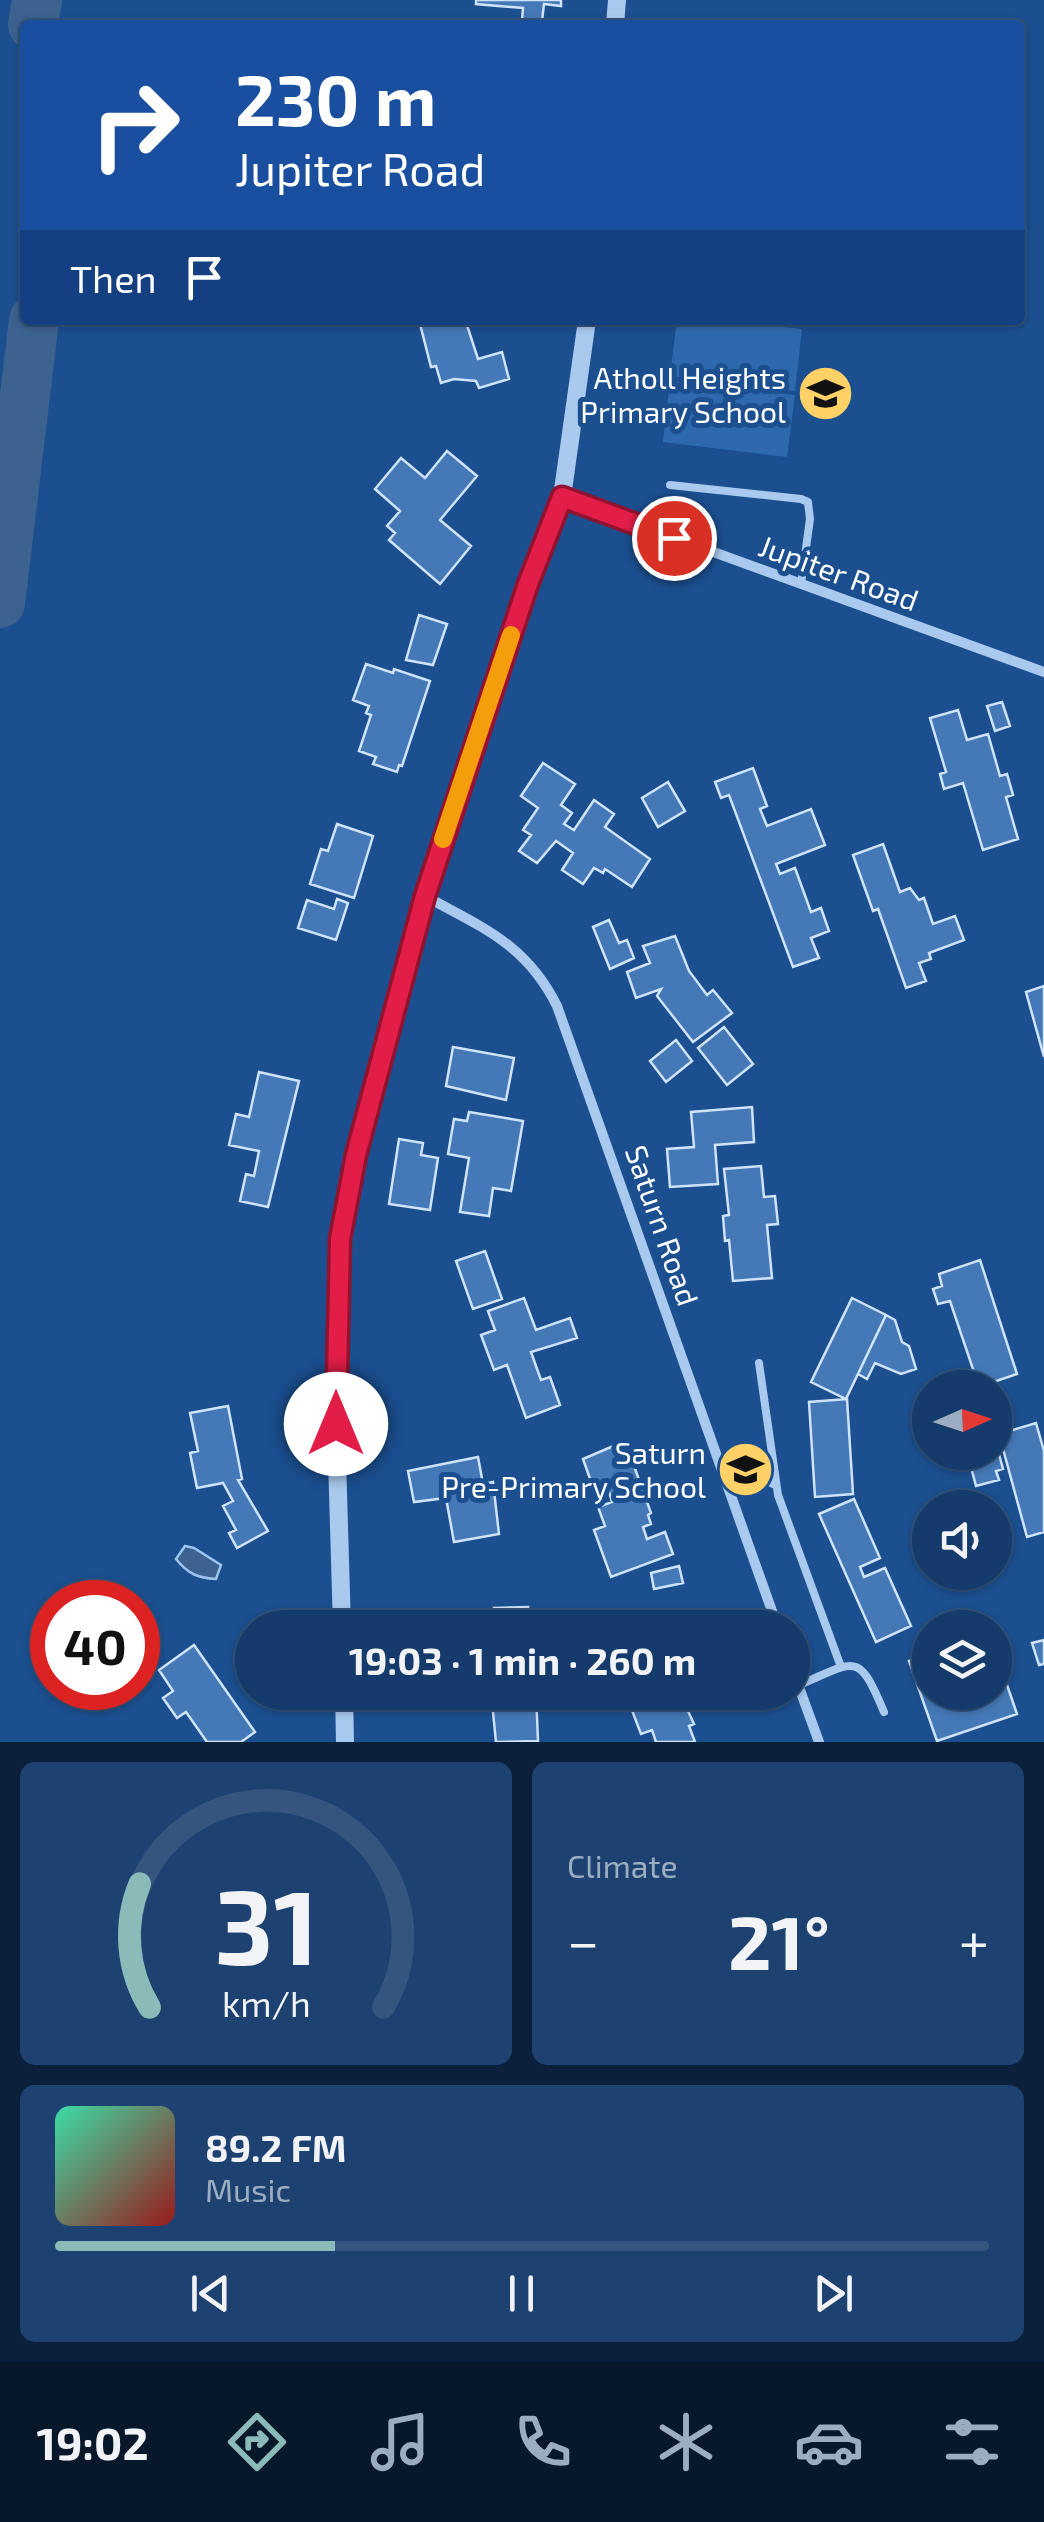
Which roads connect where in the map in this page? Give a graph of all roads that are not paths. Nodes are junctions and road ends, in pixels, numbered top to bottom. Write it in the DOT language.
graph roads {
  1 [pos="586,325"];
  2 [pos="670,485"];
  3 [pos="562,497"];
  4 [pos="801,584"];
  5 [pos="1044,672"];
  6 [pos="425,896"];
  7 [pos="759,1363"];
  8 [pos="717,1456"];
  9 [pos="775,1485"];
  10 [pos="341,1610"];
  11 [pos="772,1610"];
  12 [pos="842,1667"];
  13 [pos="810,1680"];
  14 [pos="344,1710"];
  15 [pos="808,1710"];
  16 [pos="884,1712"];
  17 [pos="345,1742"];
  18 [pos="819,1742"];
  1 -- 3 [label="street"];
  2 -- 4 [label="lane"];
  3 -- 4 [label="street, Jupiter Road"];
  3 -- 6 [label="street"];
  4 -- 5 [label="street, Jupiter Road"];
  6 -- 8 [label="street, Saturn Road"];
  6 -- 10 [label="street"];
  7 -- 9 [label="lane"];
  8 -- 9 [label="lane"];
  8 -- 11 [label="street, Saturn Road"];
  9 -- 12 [label="lane"];
  12 -- 13 [label="lane"];
  12 -- 16 [label="lane"];
  14 -- 17 [label="street"];
  15 -- 18 [label="street"];
}
